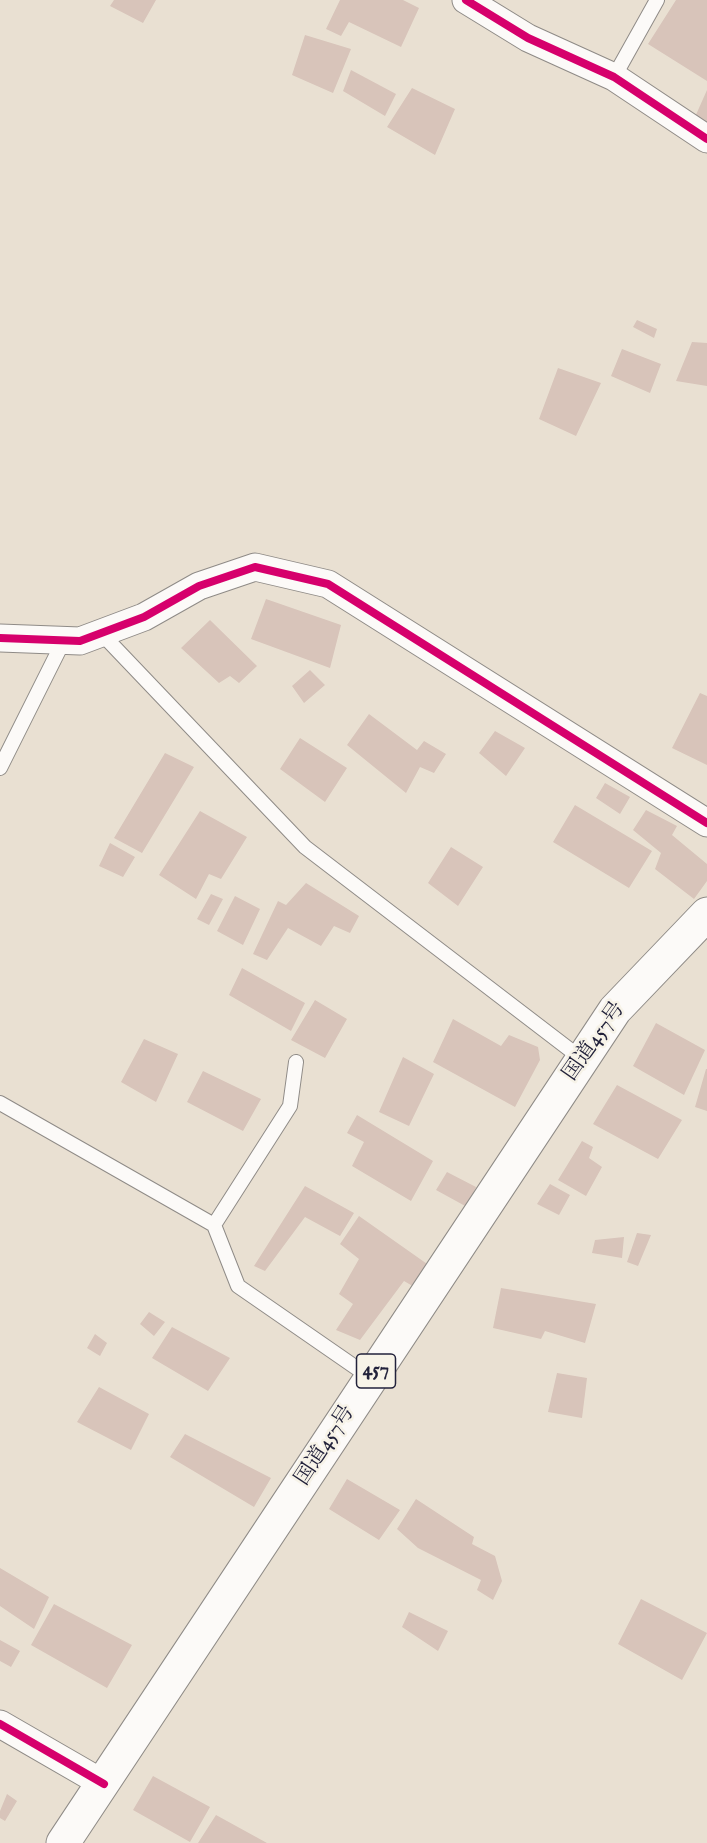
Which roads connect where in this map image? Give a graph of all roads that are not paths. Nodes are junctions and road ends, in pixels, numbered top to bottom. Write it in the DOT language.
graph roads {
  1 [pos="466,0"];
  2 [pos="657,0"];
  3 [pos="614,77"];
  4 [pos="707,139"];
  5 [pos="101,633"];
  6 [pos="0,638"];
  7 [pos="64,640"];
  8 [pos="0,768"];
  9 [pos="707,823"];
  10 [pos="707,914"];
  11 [pos="582,1059"];
  12 [pos="296,1062"];
  13 [pos="0,1103"];
  14 [pos="214,1225"];
  15 [pos="371,1378"];
  16 [pos="0,1724"];
  17 [pos="104,1784"];
  18 [pos="63,1843"];
  1 -- 3 [label="street"];
  2 -- 3 [label="lane"];
  3 -- 4 [label="street"];
  5 -- 7 [label="street"];
  5 -- 9 [label="street"];
  5 -- 11 [label="lane"];
  6 -- 7 [label="street"];
  7 -- 8 [label="lane"];
  10 -- 11 [label="highway, 国道457号 / 457"];
  11 -- 15 [label="highway, 国道457号 / 457"];
  12 -- 14 [label="lane"];
  13 -- 14 [label="lane"];
  14 -- 15 [label="lane"];
  15 -- 17 [label="highway, 国道457号 / 457"];
  16 -- 17 [label="street"];
  17 -- 18 [label="highway, 国道457号 / 457"];
}
